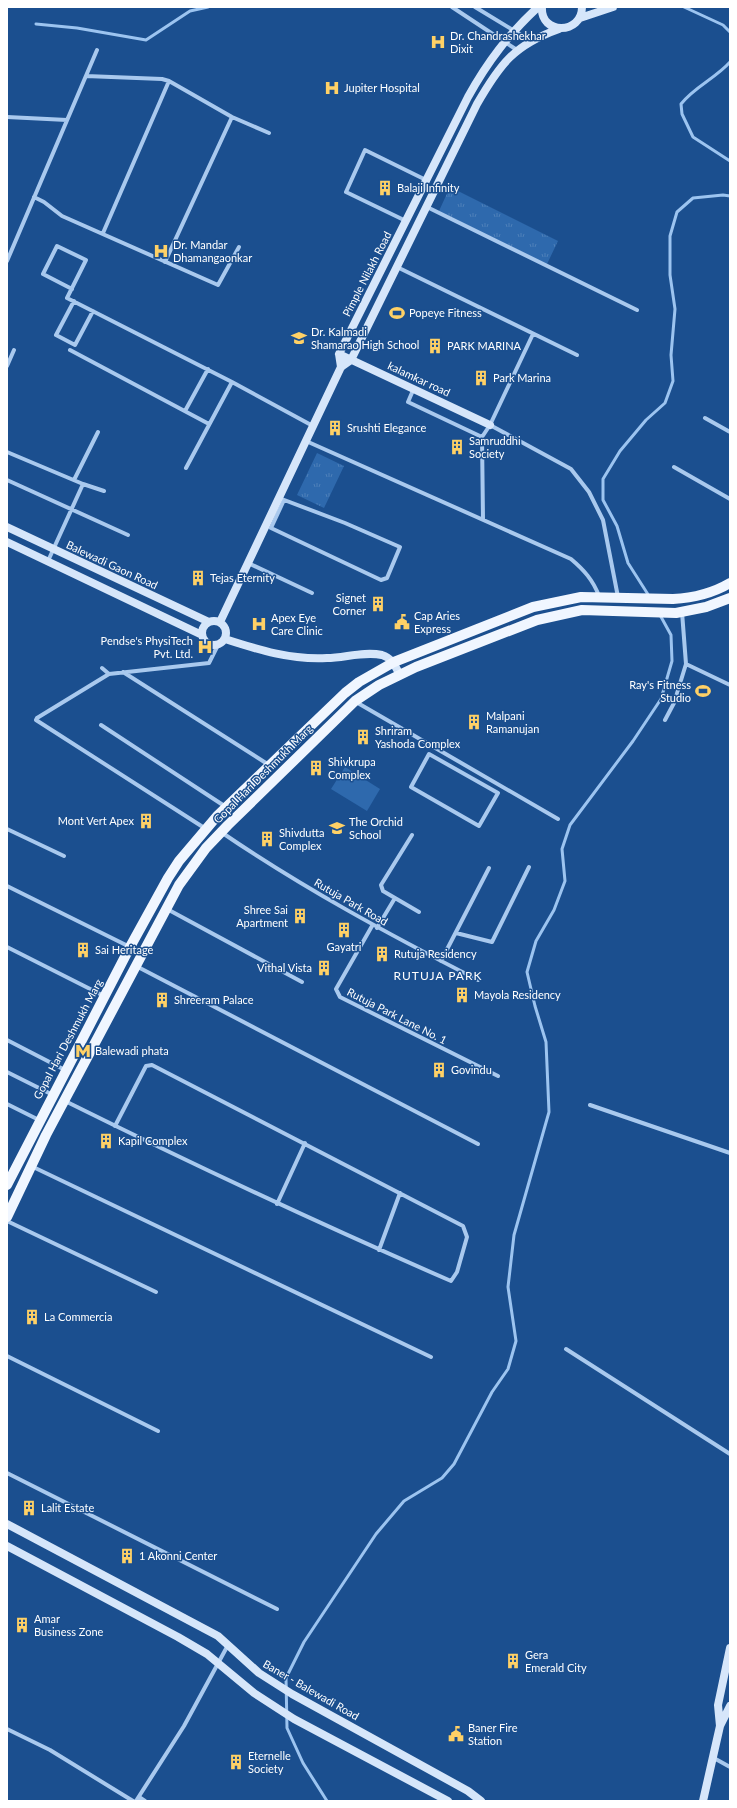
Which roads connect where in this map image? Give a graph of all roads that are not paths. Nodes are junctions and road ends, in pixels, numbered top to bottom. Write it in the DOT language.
graph roads {
  1 [pos="452,7"];
  2 [pos="476,7"];
  3 [pos="538,7"];
  4 [pos="542,7"];
  5 [pos="582,7"];
  6 [pos="613,7"];
  7 [pos="580,18"];
  8 [pos="514,29"];
  9 [pos="559,29"];
  10 [pos="504,41"];
  11 [pos="532,41"];
  12 [pos="97,50"];
  13 [pos="517,50"];
  14 [pos="86,76"];
  15 [pos="169,81"];
  16 [pos="7,117"];
  17 [pos="232,117"];
  18 [pos="68,120"];
  19 [pos="269,133"];
  20 [pos="427,181"];
  21 [pos="34,197"];
  22 [pos="427,208"];
  23 [pos="407,222"];
  24 [pos="103,233"];
  25 [pos="239,247"];
  26 [pos="7,261"];
  27 [pos="165,262"];
  28 [pos="397,267"];
  29 [pos="72,289"];
  30 [pos="74,301"];
  31 [pos="637,310"];
  32 [pos="94,311"];
  33 [pos="533,334"];
  34 [pos="14,350"];
  35 [pos="70,350"];
  36 [pos="339,354"];
  37 [pos="577,355"];
  38 [pos="351,360"];
  39 [pos="7,366"];
  40 [pos="341,367"];
  41 [pos="208,369"];
  42 [pos="232,382"];
  43 [pos="414,388"];
  44 [pos="185,411"];
  45 [pos="705,418"];
  46 [pos="210,424"];
  47 [pos="490,425"];
  48 [pos="313,426"];
  49 [pos="98,432"];
  50 [pos="730,432"];
  51 [pos="482,437"];
  52 [pos="306,441"];
  53 [pos="7,452"];
  54 [pos="674,467"];
  55 [pos="186,468"];
  56 [pos="7,480"];
  57 [pos="74,480"];
  58 [pos="83,484"];
  59 [pos="104,491"];
  60 [pos="281,499"];
  61 [pos="730,499"];
  62 [pos="70,508"];
  63 [pos="483,519"];
  64 [pos="7,527"];
  65 [pos="128,535"];
  66 [pos="7,542"];
  67 [pos="53,549"];
  68 [pos="48,561"];
  69 [pos="247,563"];
  70 [pos="730,584"];
  71 [pos="312,593"];
  72 [pos="599,596"];
  73 [pos="618,597"];
  74 [pos="730,598"];
  75 [pos="679,612"];
  76 [pos="208,622"];
  77 [pos="220,622"];
  78 [pos="202,635"];
  79 [pos="225,639"];
  80 [pos="218,645"];
  81 [pos="394,662"];
  82 [pos="686,664"];
  83 [pos="102,668"];
  84 [pos="123,672"];
  85 [pos="109,674"];
  86 [pos="400,674"];
  87 [pos="364,679"];
  88 [pos="730,685"];
  89 [pos="373,689"];
  90 [pos="355,701"];
  91 [pos="666,720"];
  92 [pos="101,725"];
  93 [pos="462,764"];
  94 [pos="270,765"];
  95 [pos="458,770"];
  96 [pos="227,807"];
  97 [pos="558,819"];
  98 [pos="7,829"];
  99 [pos="206,829"];
  100 [pos="221,832"];
  101 [pos="412,835"];
  102 [pos="64,856"];
  103 [pos="530,867"];
  104 [pos="489,868"];
  105 [pos="7,886"];
  106 [pos="395,898"];
  107 [pos="166,908"];
  108 [pos="419,912"];
  109 [pos="372,926"];
  110 [pos="377,928"];
  111 [pos="456,933"];
  112 [pos="7,947"];
  113 [pos="130,947"];
  114 [pos="441,961"];
  115 [pos="136,965"];
  116 [pos="478,980"];
  117 [pos="302,982"];
  118 [pos="105,996"];
  119 [pos="7,1040"];
  120 [pos="65,1070"];
  121 [pos="7,1072"];
  122 [pos="498,1076"];
  123 [pos="52,1095"];
  124 [pos="64,1101"];
  125 [pos="7,1104"];
  126 [pos="590,1105"];
  127 [pos="39,1120"];
  128 [pos="115,1126"];
  129 [pos="305,1143"];
  130 [pos="478,1144"];
  131 [pos="730,1154"];
  132 [pos="30,1166"];
  133 [pos="7,1183"];
  134 [pos="400,1193"];
  135 [pos="11,1198"];
  136 [pos="277,1204"];
  137 [pos="7,1217"];
  138 [pos="7,1221"];
  139 [pos="379,1250"];
  140 [pos="156,1292"];
  141 [pos="566,1348"];
  142 [pos="7,1356"];
  143 [pos="431,1357"];
  144 [pos="158,1431"];
  145 [pos="730,1454"];
  146 [pos="7,1473"];
  147 [pos="7,1524"];
  148 [pos="7,1546"];
  149 [pos="277,1609"];
  150 [pos="228,1644"];
  151 [pos="730,1648"];
  152 [pos="218,1662"];
  153 [pos="730,1706"];
  154 [pos="720,1726"];
  155 [pos="7,1729"];
  156 [pos="712,1757"];
  157 [pos="730,1767"];
  158 [pos="138,1799"];
  159 [pos="133,1801"];
  160 [pos="145,1801"];
  161 [pos="448,1801"];
  162 [pos="481,1801"];
  163 [pos="703,1801"];
  1 -- 10 [label="street"];
  2 -- 8 [label="street"];
  3 -- 8 [label="main road, Pimple Nilakh Road"];
  4 -- 9 [label="main road"];
  5 -- 7 [label="main road"];
  6 -- 7 [label="main road"];
  7 -- 9 [label="main road"];
  8 -- 10 [label="main road, Pimple Nilakh Road"];
  8 -- 11 [label="street"];
  9 -- 11 [label="main road"];
  10 -- 13 [label="street"];
  10 -- 20 [label="main road, Pimple Nilakh Road"];
  11 -- 13 [label="main road"];
  12 -- 14 [label="street"];
  13 -- 22 [label="main road"];
  14 -- 15 [label="street"];
  14 -- 18 [label="street"];
  15 -- 17 [label="street"];
  15 -- 24 [label="street"];
  16 -- 18 [label="street"];
  17 -- 19 [label="street"];
  17 -- 27 [label="street"];
  18 -- 21 [label="street"];
  20 -- 23 [label="main road, Pimple Nilakh Road"];
  20 -- 23 [label="street"];
  21 -- 24 [label="street"];
  21 -- 26 [label="street"];
  22 -- 28 [label="main road"];
  22 -- 31 [label="street"];
  23 -- 36 [label="main road, Pimple Nilakh Road"];
  24 -- 27 [label="street"];
  25 -- 27 [label="street"];
  28 -- 33 [label="street"];
  28 -- 38 [label="main road"];
  29 -- 29 [label="street"];
  29 -- 30 [label="street"];
  30 -- 32 [label="street"];
  30 -- 32 [label="street"];
  32 -- 41 [label="street"];
  33 -- 37 [label="street"];
  33 -- 47 [label="street"];
  34 -- 39 [label="street"];
  35 -- 44 [label="street"];
  36 -- 38 [label="main road, kalamkar road"];
  36 -- 40 [label="main road"];
  38 -- 40 [label="main road"];
  38 -- 43 [label="main road, kalamkar road"];
  40 -- 48 [label="main road"];
  41 -- 42 [label="street"];
  41 -- 44 [label="street"];
  42 -- 46 [label="street"];
  42 -- 48 [label="street"];
  43 -- 47 [label="main road, kalamkar road"];
  43 -- 51 [label="street"];
  44 -- 46 [label="street"];
  45 -- 50 [label="street"];
  46 -- 55 [label="street"];
  47 -- 51 [label="street"];
  47 -- 73 [label="street"];
  48 -- 52 [label="main road"];
  49 -- 57 [label="street"];
  51 -- 63 [label="street"];
  52 -- 60 [label="main road"];
  52 -- 63 [label="street"];
  53 -- 57 [label="street"];
  54 -- 61 [label="street"];
  56 -- 62 [label="street"];
  57 -- 58 [label="street"];
  58 -- 59 [label="street"];
  58 -- 62 [label="street"];
  60 -- 60 [label="street"];
  60 -- 69 [label="main road"];
  62 -- 65 [label="street"];
  62 -- 67 [label="street"];
  63 -- 72 [label="street"];
  64 -- 67 [label="main road, Balewadi Gaon Road"];
  66 -- 68 [label="main road"];
  67 -- 68 [label="street"];
  67 -- 76 [label="main road, Balewadi Gaon Road"];
  68 -- 78 [label="main road"];
  69 -- 71 [label="street"];
  69 -- 77 [label="main road"];
  70 -- 73 [label="main road, Gopal Hari Deshmukh Marg"];
  72 -- 73 [label="main road, Gopal Hari Deshmukh Marg"];
  72 -- 81 [label="main road, Gopal Hari Deshmukh Marg"];
  74 -- 75 [label="main road, Gopal Hari Deshmukh Marg"];
  75 -- 82 [label="street"];
  75 -- 86 [label="main road, Gopal Hari Deshmukh Marg"];
  76 -- 77 [label="main road"];
  76 -- 78 [label="main road"];
  77 -- 79 [label="main road"];
  78 -- 80 [label="main road"];
  79 -- 80 [label="main road"];
  79 -- 81 [label="main road"];
  80 -- 84 [label="street"];
  81 -- 86 [label="main road"];
  81 -- 87 [label="main road, Gopal Hari Deshmukh Marg"];
  82 -- 88 [label="street"];
  82 -- 91 [label="street"];
  83 -- 85 [label="street"];
  84 -- 85 [label="street"];
  84 -- 94 [label="street"];
  85 -- 99 [label="street"];
  86 -- 89 [label="main road, Gopal Hari Deshmukh Marg"];
  87 -- 89 [label="main road"];
  87 -- 94 [label="main road, Gopal Hari Deshmukh Marg"];
  89 -- 90 [label="main road, Gopal Hari Deshmukh Marg"];
  90 -- 93 [label="street"];
  90 -- 100 [label="main road, Gopal Hari Deshmukh Marg"];
  92 -- 96 [label="street"];
  93 -- 95 [label="street"];
  93 -- 97 [label="street"];
  94 -- 96 [label="main road, Gopal Hari Deshmukh Marg"];
  95 -- 95 [label="street"];
  96 -- 99 [label="main road, Gopal Hari Deshmukh Marg"];
  98 -- 102 [label="street"];
  99 -- 113 [label="main road, Gopal Hari Deshmukh Marg"];
  100 -- 107 [label="main road, Gopal Hari Deshmukh Marg"];
  100 -- 109 [label="street, Rutuja Park Road"];
  101 -- 106 [label="street"];
  103 -- 111 [label="street"];
  104 -- 111 [label="street"];
  105 -- 113 [label="street"];
  106 -- 108 [label="street"];
  106 -- 110 [label="street"];
  107 -- 115 [label="main road, Gopal Hari Deshmukh Marg"];
  107 -- 117 [label="street"];
  109 -- 110 [label="street, Rutuja Park Road"];
  109 -- 122 [label="street, Rutuja Park Lane No. 1"];
  110 -- 114 [label="street, Rutuja Park Road"];
  111 -- 114 [label="street"];
  112 -- 118 [label="street"];
  113 -- 118 [label="main road, Gopal Hari Deshmukh Marg"];
  114 -- 116 [label="street, Rutuja Park Road"];
  115 -- 124 [label="main road, Gopal Hari Deshmukh Marg"];
  115 -- 130 [label="street"];
  118 -- 120 [label="main road, Gopal Hari Deshmukh Marg"];
  119 -- 120 [label="street"];
  120 -- 123 [label="main road, Gopal Hari Deshmukh Marg"];
  121 -- 123 [label="street"];
  123 -- 127 [label="main road, Gopal Hari Deshmukh Marg"];
  124 -- 128 [label="street"];
  124 -- 132 [label="main road, Gopal Hari Deshmukh Marg"];
  125 -- 127 [label="street"];
  126 -- 131 [label="street"];
  127 -- 133 [label="main road, Gopal Hari Deshmukh Marg"];
  128 -- 129 [label="street"];
  128 -- 136 [label="street"];
  129 -- 134 [label="street"];
  129 -- 136 [label="street"];
  132 -- 135 [label="main road, Gopal Hari Deshmukh Marg"];
  132 -- 143 [label="street"];
  134 -- 139 [label="street"];
  134 -- 139 [label="street"];
  135 -- 137 [label="main road, Gopal Hari Deshmukh Marg"];
  136 -- 139 [label="street"];
  138 -- 140 [label="street"];
  141 -- 145 [label="street"];
  142 -- 144 [label="street"];
  146 -- 149 [label="street"];
  147 -- 150 [label="main road, Baner - Balewadi Road"];
  148 -- 152 [label="main road"];
  150 -- 152 [label="street"];
  150 -- 162 [label="main road, Baner - Balewadi Road"];
  151 -- 154 [label="main road"];
  152 -- 158 [label="street"];
  152 -- 161 [label="main road"];
  153 -- 154 [label="main road"];
  154 -- 156 [label="main road"];
  155 -- 159 [label="street"];
  156 -- 157 [label="street"];
  156 -- 163 [label="main road"];
  158 -- 160 [label="street"];
}
